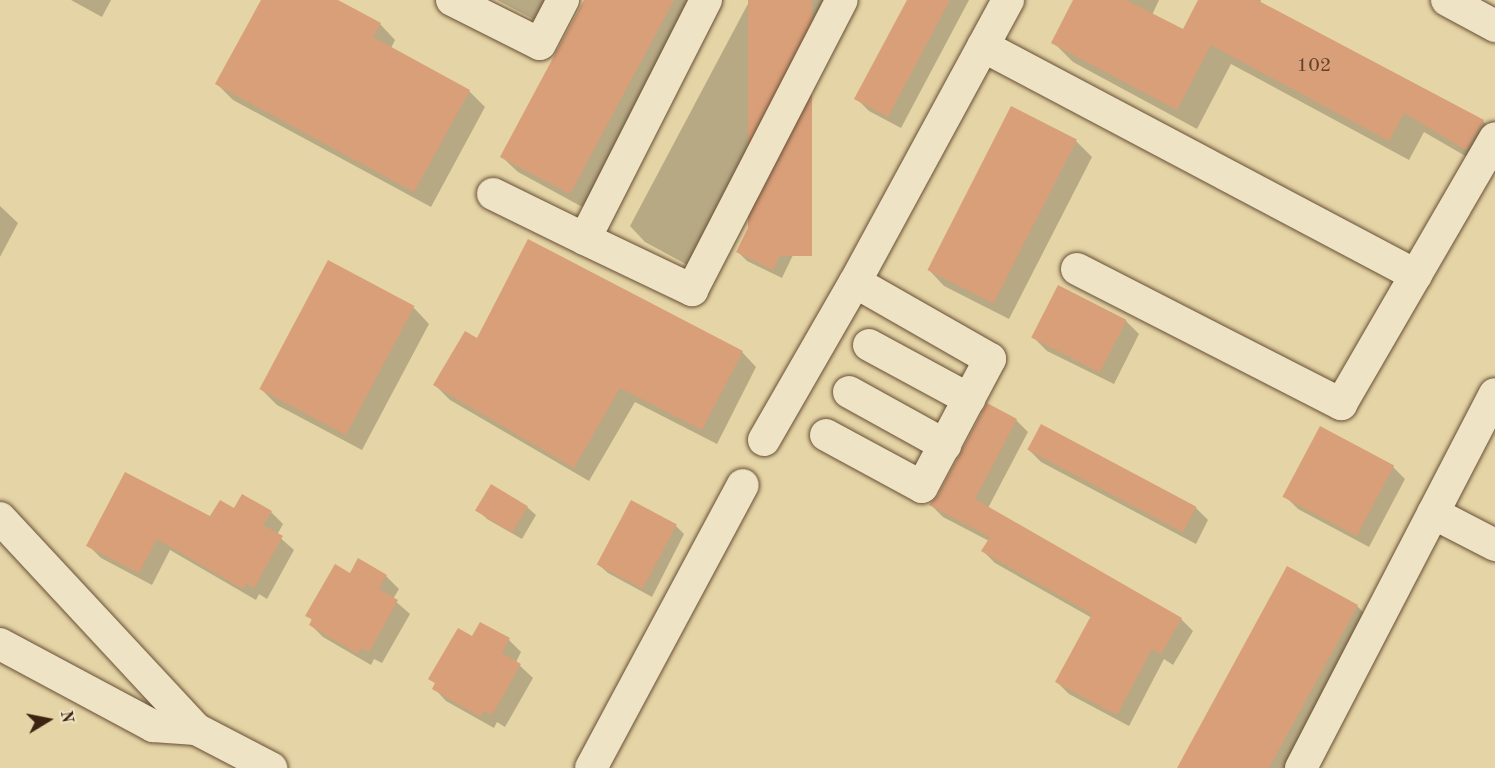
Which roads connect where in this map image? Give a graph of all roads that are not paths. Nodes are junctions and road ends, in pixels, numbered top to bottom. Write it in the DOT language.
graph roads {
  1 [pos="452,0"];
  2 [pos="563,0"];
  3 [pos="706,0"];
  4 [pos="842,0"];
  5 [pos="1008,0"];
  6 [pos="1447,0"];
  7 [pos="1495,26"];
  8 [pos="983,46"];
  9 [pos="1495,138"];
  10 [pos="493,194"];
  11 [pos="585,238"];
  12 [pos="1077,269"];
  13 [pos="1416,275"];
  14 [pos="855,282"];
  15 [pos="869,345"];
  16 [pos="849,392"];
  17 [pos="1495,394"];
  18 [pos="969,399"];
  19 [pos="826,435"];
  20 [pos="764,441"];
  21 [pos="945,445"];
  22 [pos="744,485"];
  23 [pos="1433,513"];
  24 [pos="0,518"];
  25 [pos="1495,545"];
  26 [pos="0,644"];
  27 [pos="196,729"];
  28 [pos="271,768"];
  29 [pos="591,768"];
  30 [pos="1301,768"];
  1 -- 2 [label="lane"];
  3 -- 11 [label="lane"];
  4 -- 11 [label="lane"];
  5 -- 8 [label="lane"];
  6 -- 7 [label="lane"];
  8 -- 13 [label="lane"];
  8 -- 14 [label="lane"];
  9 -- 13 [label="lane"];
  10 -- 11 [label="lane"];
  12 -- 13 [label="lane"];
  14 -- 18 [label="lane"];
  14 -- 20 [label="lane"];
  15 -- 18 [label="lane"];
  16 -- 21 [label="lane"];
  17 -- 23 [label="lane"];
  18 -- 21 [label="lane"];
  19 -- 21 [label="lane"];
  22 -- 29 [label="lane"];
  23 -- 25 [label="lane"];
  23 -- 30 [label="lane"];
  24 -- 27 [label="lane"];
  26 -- 27 [label="lane"];
  27 -- 28 [label="lane"];
}
